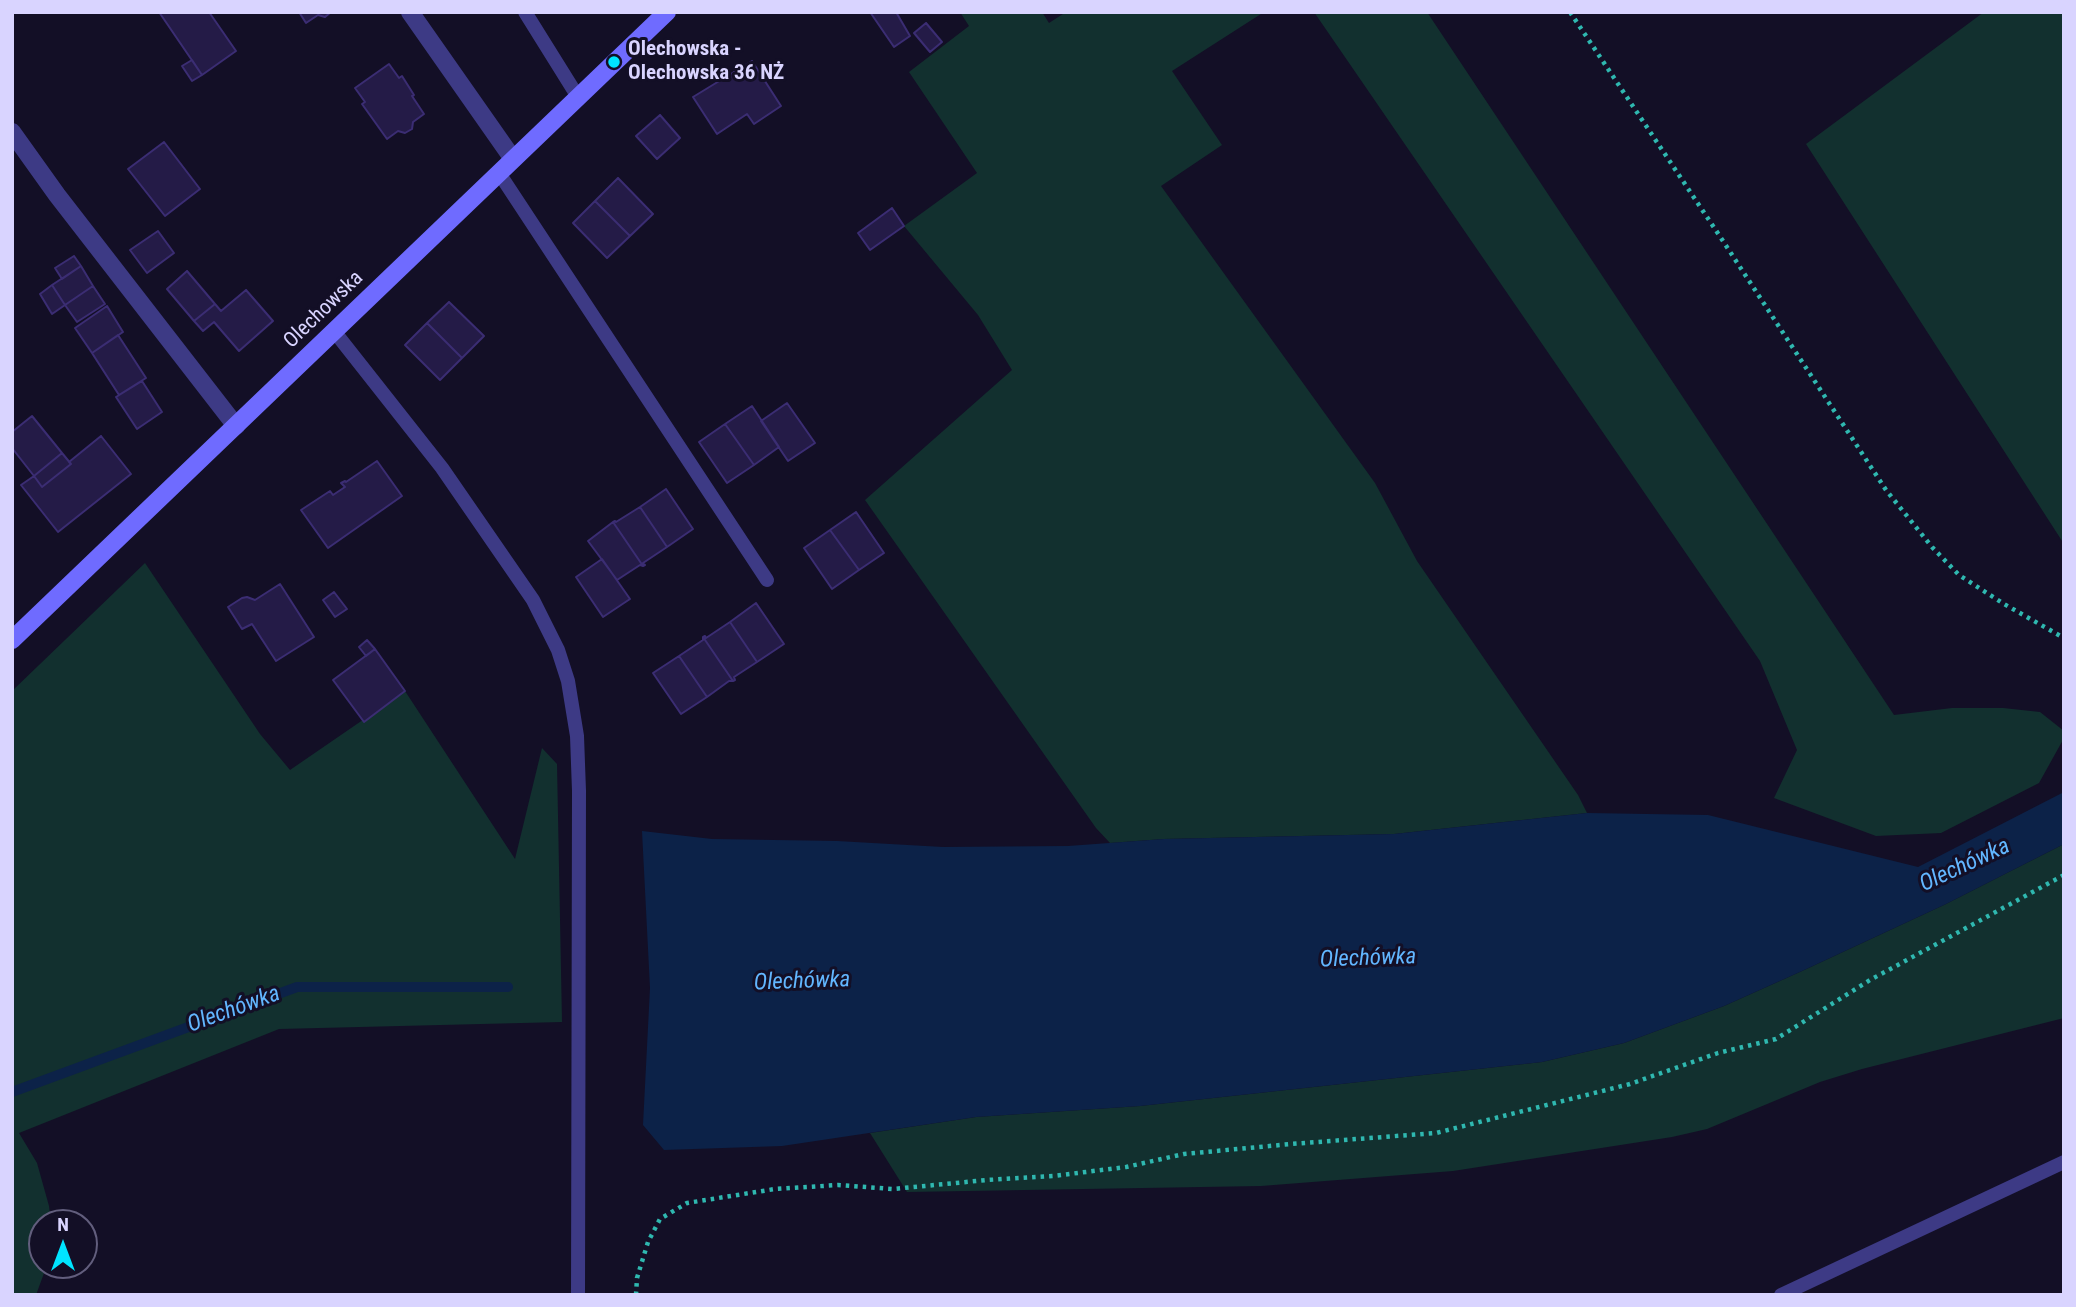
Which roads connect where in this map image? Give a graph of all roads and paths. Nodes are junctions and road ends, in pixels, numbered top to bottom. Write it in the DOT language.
graph roads {
  1 [pos="410,12"];
  2 [pos="525,12"];
  3 [pos="667,12"];
  4 [pos="1570,12"];
  5 [pos="578,97"];
  6 [pos="12,132"];
  7 [pos="513,159"];
  8 [pos="499,173"];
  9 [pos="334,331"];
  10 [pos="236,426"];
  11 [pos="767,580"];
  12 [pos="2064,638"];
  13 [pos="12,640"];
  14 [pos="2064,875"];
  15 [pos="2064,1162"];
  16 [pos="578,1295"];
  17 [pos="636,1295"];
  18 [pos="1781,1295"];
  1 -- 7 [label="street"];
  2 -- 5 [label="lane"];
  3 -- 5 [label="street, Olechowska"];
  4 -- 12 [label="path"];
  5 -- 7 [label="street, Olechowska"];
  6 -- 10 [label="street"];
  7 -- 8 [label="street, Olechowska"];
  8 -- 9 [label="street, Olechowska"];
  8 -- 11 [label="lane"];
  9 -- 10 [label="street, Olechowska"];
  9 -- 16 [label="lane"];
  10 -- 13 [label="street, Olechowska"];
  14 -- 17 [label="path"];
  15 -- 18 [label="lane"];
}
